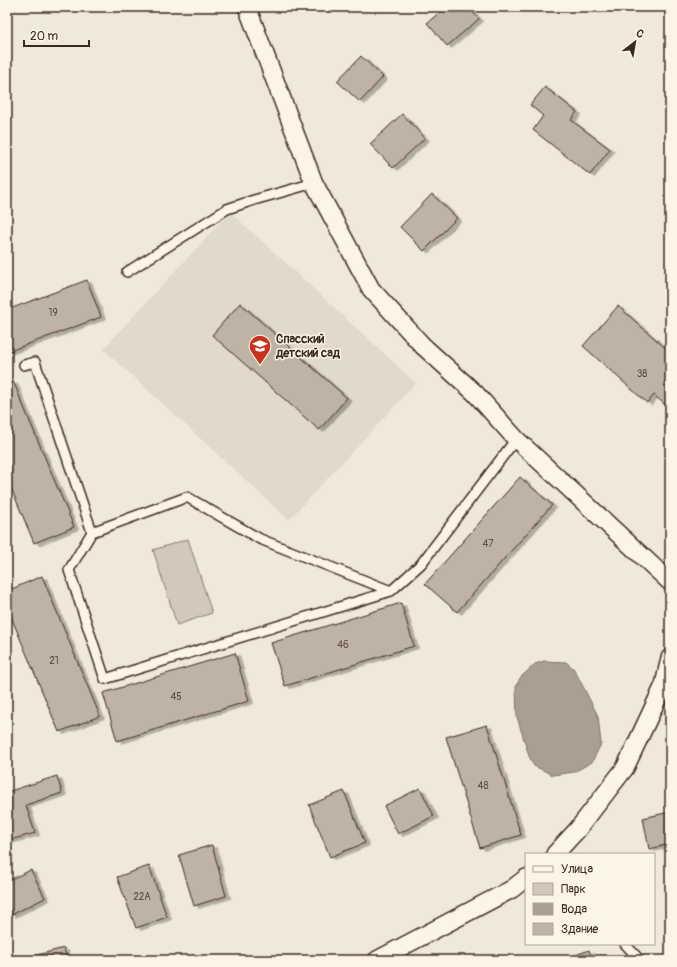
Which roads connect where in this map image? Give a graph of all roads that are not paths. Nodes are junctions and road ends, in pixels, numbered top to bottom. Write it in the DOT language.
graph roads {
  1 [pos="247,7"];
  2 [pos="314,183"];
  3 [pos="127,272"];
  4 [pos="24,365"];
  5 [pos="516,439"];
  6 [pos="92,532"];
  7 [pos="670,582"];
  8 [pos="392,591"];
  9 [pos="670,658"];
  10 [pos="556,853"];
  11 [pos="525,879"];
  12 [pos="626,945"];
  13 [pos="378,960"];
  14 [pos="640,960"];
  1 -- 2 [label="street"];
  2 -- 3 [label="lane"];
  2 -- 5 [label="street"];
  4 -- 6 [label="lane"];
  5 -- 7 [label="street"];
  5 -- 8 [label="lane"];
  6 -- 8 [label="lane"];
  6 -- 8 [label="lane"];
  9 -- 10 [label="street"];
  11 -- 13 [label="street"];
  12 -- 14 [label="lane"];
}
